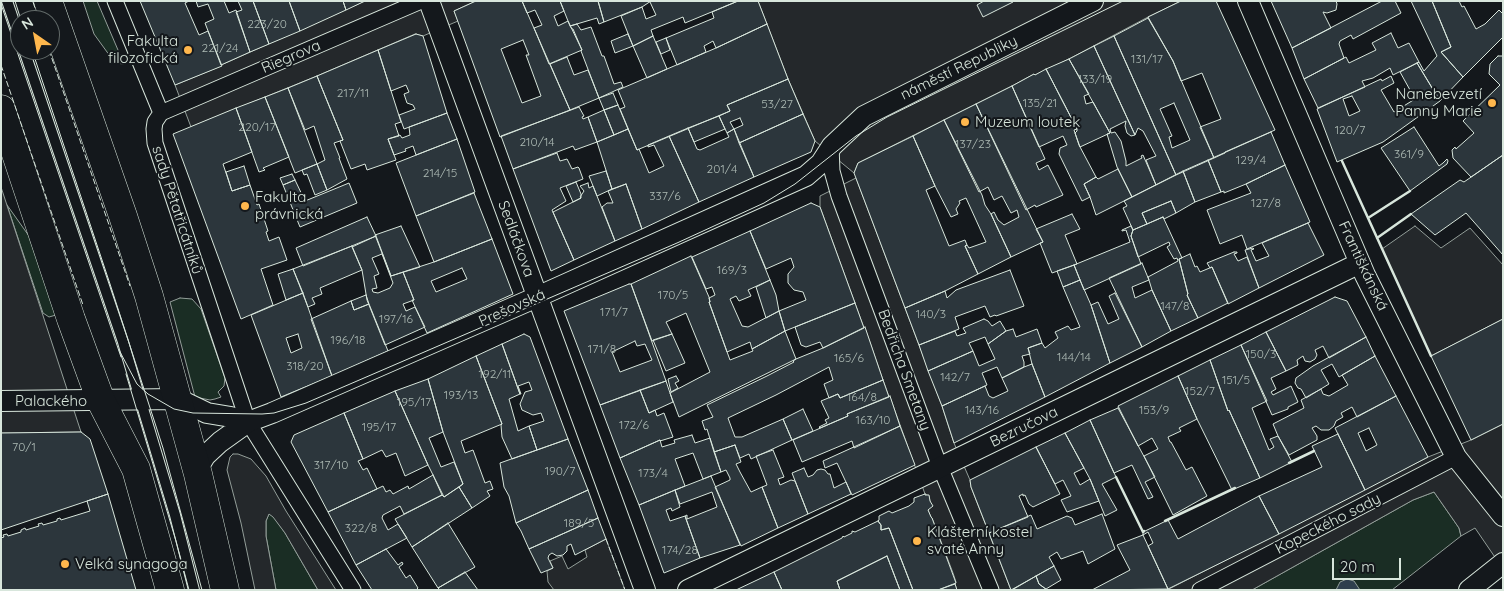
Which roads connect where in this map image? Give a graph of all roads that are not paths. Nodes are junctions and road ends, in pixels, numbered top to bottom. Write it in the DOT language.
graph roads {
  1 [pos="48,1"];
  2 [pos="115,1"];
  3 [pos="421,1"];
  4 [pos="429,1"];
  5 [pos="1093,1"];
  6 [pos="1248,1"];
  7 [pos="27,60"];
  8 [pos="1,109"];
  9 [pos="161,113"];
  10 [pos="832,146"];
  11 [pos="1360,264"];
  12 [pos="537,297"];
  13 [pos="140,400"];
  14 [pos="178,400"];
  15 [pos="1,401"];
  16 [pos="101,401"];
  17 [pos="248,422"];
  18 [pos="1456,457"];
  19 [pos="940,467"];
  20 [pos="198,474"];
  21 [pos="1503,516"];
  22 [pos="1503,564"];
  23 [pos="170,590"];
  24 [pos="194,590"];
  25 [pos="225,590"];
  26 [pos="353,590"];
  27 [pos="645,590"];
  28 [pos="688,590"];
  29 [pos="992,590"];
  30 [pos="1200,590"];
  31 [pos="1470,590"];
  1 -- 14 [label="main road"];
  2 -- 9 [label="street"];
  3 -- 9 [label="street, Riegrova"];
  4 -- 12 [label="street, Sedláčkova"];
  5 -- 10 [label="street, náměstí Republiky"];
  6 -- 11 [label="street, Františkánská"];
  7 -- 13 [label="lane"];
  8 -- 16 [label="main road"];
  9 -- 17 [label="street, sady Pětatřicátníků"];
  10 -- 12 [label="street, Prešovská"];
  10 -- 19 [label="street, Bedřicha Smetany"];
  11 -- 18 [label="street, Františkánská"];
  11 -- 19 [label="street, Bezručova"];
  12 -- 17 [label="street, Prešovská"];
  12 -- 27 [label="street, Sedláčkova"];
  13 -- 14 [label="street"];
  13 -- 16 [label="street"];
  13 -- 24 [label="lane"];
  14 -- 17 [label="street"];
  14 -- 20 [label="main road"];
  15 -- 16 [label="street, Palackého"];
  16 -- 23 [label="main road"];
  17 -- 20 [label="street, Prešovská"];
  17 -- 26 [label="street, sady Pětatřicátníků"];
  18 -- 21 [label="street, Františkánská"];
  18 -- 30 [label="street, Kopeckého sady"];
  19 -- 28 [label="street, Bezručova"];
  19 -- 29 [label="street, Bedřicha Smetany"];
  20 -- 25 [label="main road"];
  22 -- 31 [label="street"];
}
